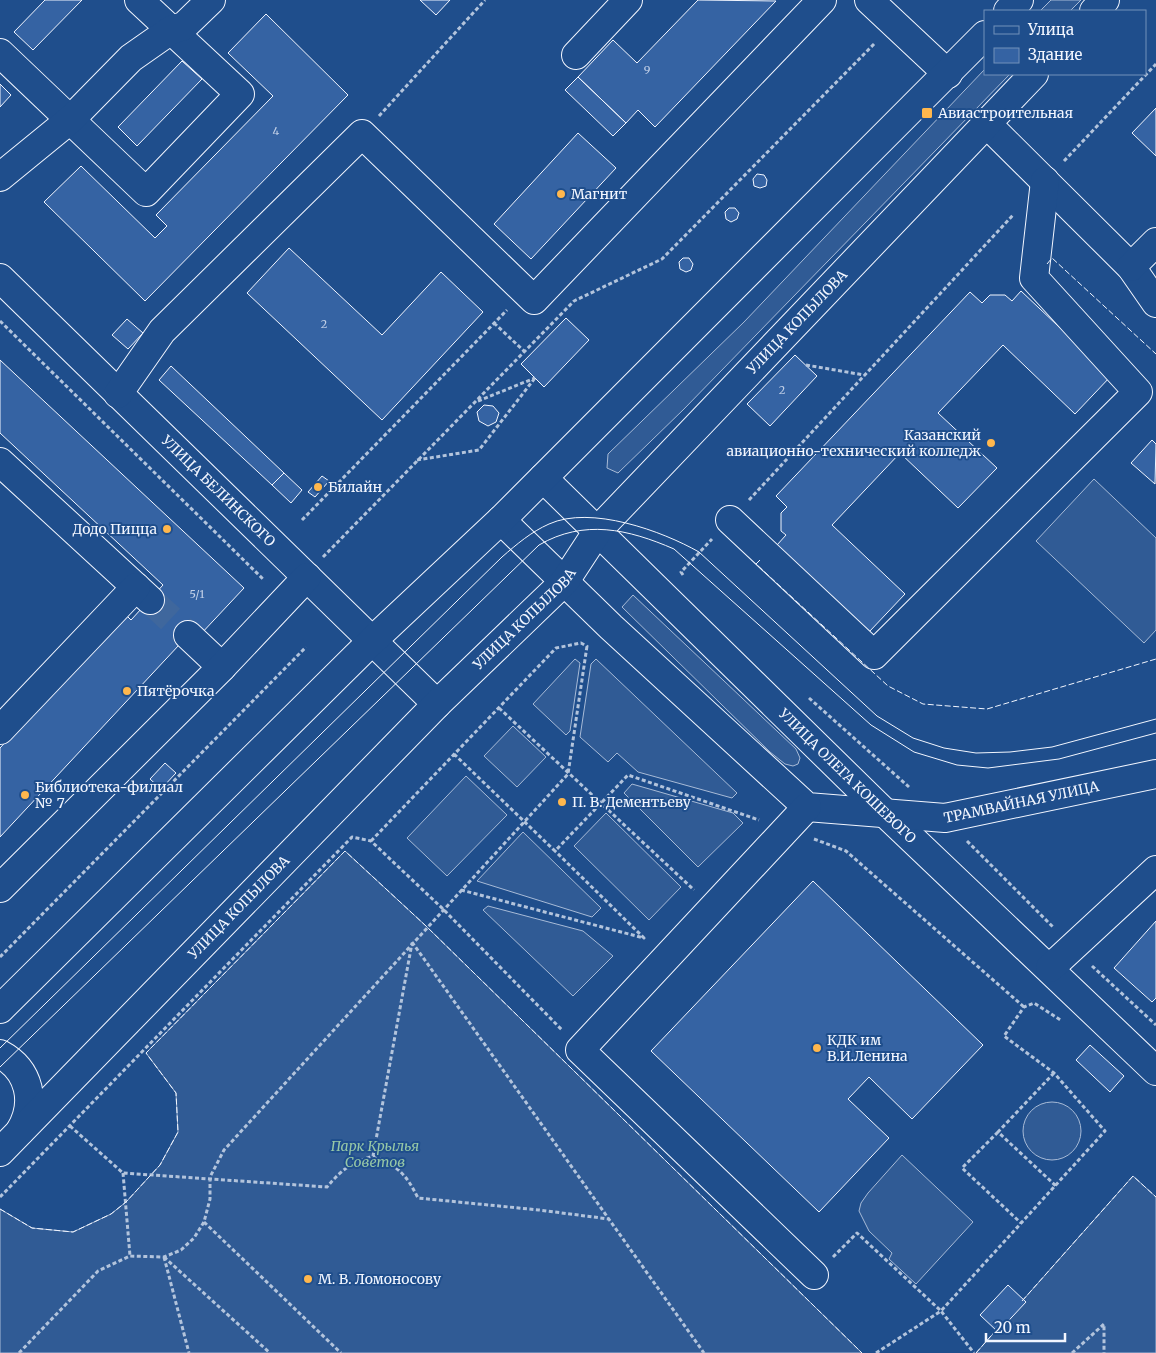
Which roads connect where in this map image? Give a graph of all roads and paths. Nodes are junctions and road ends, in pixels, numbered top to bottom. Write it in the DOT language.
graph roads {
  1 [pos="139,0"];
  2 [pos="211,0"];
  3 [pos="485,0"];
  4 [pos="628,0"];
  5 [pos="822,0"];
  6 [pos="869,0"];
  7 [pos="1019,0"];
  8 [pos="1105,0"];
  9 [pos="1009,10"];
  10 [pos="1095,10"];
  11 [pos="894,23"];
  12 [pos="171,30"];
  13 [pos="984,37"];
  14 [pos="0,53"];
  15 [pos="576,55"];
  16 [pos="1156,64"];
  17 [pos="948,74"];
  18 [pos="1033,75"];
  19 [pos="1146,75"];
  20 [pos="1146,75"];
  21 [pos="71,119"];
  22 [pos="986,123"];
  23 [pos="362,134"];
  24 [pos="0,178"];
  25 [pos="1045,181"];
  26 [pos="1156,242"];
  27 [pos="1131,267"];
  28 [pos="0,278"];
  29 [pos="1156,303"];
  30 [pos="0,321"];
  31 [pos="494,323"];
  32 [pos="525,352"];
  33 [pos="806,365"];
  34 [pos="865,375"];
  35 [pos="118,394"];
  36 [pos="475,402"];
  37 [pos="417,460"];
  38 [pos="0,462"];
  39 [pos="544,478"];
  40 [pos="501,520"];
  41 [pos="730,520"];
  42 [pos="597,532"];
  43 [pos="681,572"];
  44 [pos="307,577"];
  45 [pos="264,580"];
  46 [pos="564,580"];
  47 [pos="188,635"];
  48 [pos="372,641"];
  49 [pos="587,646"];
  50 [pos="306,647"];
  51 [pos="595,650"];
  52 [pos="222,667"];
  53 [pos="437,704"];
  54 [pos="499,708"];
  55 [pos="0,730"];
  56 [pos="454,754"];
  57 [pos="568,774"];
  58 [pos="1156,774"];
  59 [pos="600,803"];
  60 [pos="807,807"];
  61 [pos="887,815"];
  62 [pos="524,821"];
  63 [pos="787,829"];
  64 [pos="371,841"];
  65 [pos="555,851"];
  66 [pos="1156,870"];
  67 [pos="0,888"];
  68 [pos="461,890"];
  69 [pos="712,907"];
  70 [pos="443,909"];
  71 [pos="412,942"];
  72 [pos="0,957"];
  73 [pos="1050,968"];
  74 [pos="1024,1007"];
  75 [pos="0,1009"];
  76 [pos="1067,1025"];
  77 [pos="580,1050"];
  78 [pos="0,1054"];
  79 [pos="1151,1056"];
  80 [pos="1054,1073"];
  81 [pos="70,1126"];
  82 [pos="998,1132"];
  83 [pos="9,1143"];
  84 [pos="373,1156"];
  85 [pos="123,1173"];
  86 [pos="210,1177"];
  87 [pos="1056,1186"];
  88 [pos="0,1197"];
  89 [pos="609,1220"];
  90 [pos="204,1222"];
  91 [pos="1021,1224"];
  92 [pos="130,1256"];
  93 [pos="164,1257"];
  94 [pos="814,1276"];
  95 [pos="941,1311"];
  96 [pos="19,1353"];
  97 [pos="188,1353"];
  98 [pos="270,1353"];
  99 [pos="341,1353"];
  100 [pos="704,1353"];
  101 [pos="876,1353"];
  102 [pos="974,1353"];
  103 [pos="1072,1353"];
  104 [pos="1104,1353"];
  1 -- 12 [label="main road"];
  2 -- 12 [label="main road"];
  3 -- 23 [label="path"];
  4 -- 15 [label="main road"];
  5 -- 23 [label="main road"];
  6 -- 11 [label="main road"];
  7 -- 9 [label="main road"];
  8 -- 10 [label="main road"];
  11 -- 17 [label="main road"];
  11 -- 32 [label="path"];
  12 -- 21 [label="main road"];
  12 -- 21 [label="main road"];
  13 -- 17 [label="main road"];
  14 -- 21 [label="main road"];
  16 -- 20 [label="path"];
  17 -- 39 [label="main road"];
  18 -- 22 [label="main road, УЛИЦА КОПЫЛОВА"];
  19 -- 25 [label="path"];
  21 -- 24 [label="main road"];
  22 -- 25 [label="main road"];
  22 -- 42 [label="main road, УЛИЦА КОПЫЛОВА"];
  23 -- 35 [label="main road"];
  25 -- 27 [label="main road"];
  25 -- 34 [label="path"];
  25 -- 41 [label="main road"];
  26 -- 27 [label="main road"];
  27 -- 29 [label="main road"];
  28 -- 35 [label="main road, УЛИЦА БЕЛИНСКОГО"];
  30 -- 45 [label="path"];
  31 -- 32 [label="path"];
  32 -- 36 [label="path"];
  33 -- 34 [label="path"];
  34 -- 41 [label="path"];
  35 -- 44 [label="main road, УЛИЦА БЕЛИНСКОГО"];
  36 -- 37 [label="path"];
  36 -- 37 [label="path"];
  37 -- 44 [label="path"];
  38 -- 55 [label="main road"];
  39 -- 40 [label="main road"];
  39 -- 42 [label="main road, УЛИЦА ОЛЕГА КОШЕВОГО"];
  40 -- 46 [label="main road"];
  40 -- 48 [label="main road"];
  41 -- 43 [label="path"];
  42 -- 46 [label="main road, УЛИЦА КОПЫЛОВА"];
  42 -- 61 [label="main road, УЛИЦА ОЛЕГА КОШЕВОГО"];
  44 -- 48 [label="main road, УЛИЦА БЕЛИНСКОГО"];
  44 -- 52 [label="main road"];
  46 -- 53 [label="main road, УЛИЦА КОПЫЛОВА"];
  46 -- 60 [label="main road"];
  47 -- 52 [label="main road"];
  48 -- 53 [label="main road, УЛИЦА БЕЛИНСКОГО"];
  48 -- 75 [label="main road"];
  49 -- 51 [label="path"];
  49 -- 54 [label="path"];
  49 -- 57 [label="path"];
  50 -- 72 [label="path"];
  52 -- 67 [label="main road"];
  53 -- 83 [label="main road, УЛИЦА КОПЫЛОВА"];
  54 -- 56 [label="path"];
  54 -- 57 [label="path"];
  56 -- 62 [label="path"];
  56 -- 64 [label="path"];
  57 -- 59 [label="path"];
  57 -- 62 [label="path"];
  58 -- 61 [label="main road, ТРАМВАЙНАЯ УЛИЦА"];
  59 -- 63 [label="path"];
  59 -- 65 [label="path"];
  59 -- 69 [label="path"];
  60 -- 61 [label="main road, ТРАМВАЙНАЯ УЛИЦА"];
  60 -- 63 [label="main road"];
  61 -- 73 [label="main road, УЛИЦА ОЛЕГА КОШЕВОГО"];
  62 -- 65 [label="path"];
  62 -- 68 [label="path"];
  63 -- 69 [label="main road"];
  63 -- 74 [label="path"];
  64 -- 70 [label="path"];
  64 -- 81 [label="path"];
  65 -- 68 [label="path"];
  66 -- 73 [label="main road"];
  68 -- 70 [label="path"];
  69 -- 77 [label="main road"];
  70 -- 71 [label="path"];
  70 -- 77 [label="path"];
  71 -- 84 [label="path"];
  71 -- 86 [label="path"];
  71 -- 89 [label="path"];
  73 -- 79 [label="main road, УЛИЦА ОЛЕГА КОШЕВОГО"];
  74 -- 76 [label="path"];
  74 -- 80 [label="path"];
  77 -- 94 [label="main road"];
  78 -- 83 [label="main road"];
  80 -- 82 [label="path"];
  80 -- 87 [label="path"];
  81 -- 85 [label="path"];
  81 -- 88 [label="path"];
  82 -- 87 [label="path"];
  82 -- 91 [label="path"];
  84 -- 86 [label="path"];
  84 -- 89 [label="path"];
  85 -- 86 [label="path"];
  85 -- 92 [label="path"];
  86 -- 90 [label="path"];
  87 -- 91 [label="path"];
  89 -- 100 [label="path"];
  90 -- 93 [label="path"];
  90 -- 99 [label="path"];
  91 -- 95 [label="path"];
  92 -- 93 [label="path"];
  92 -- 96 [label="path"];
  93 -- 97 [label="path"];
  93 -- 98 [label="path"];
  94 -- 95 [label="path"];
  95 -- 101 [label="path"];
  95 -- 102 [label="path"];
  103 -- 104 [label="path"];
}
